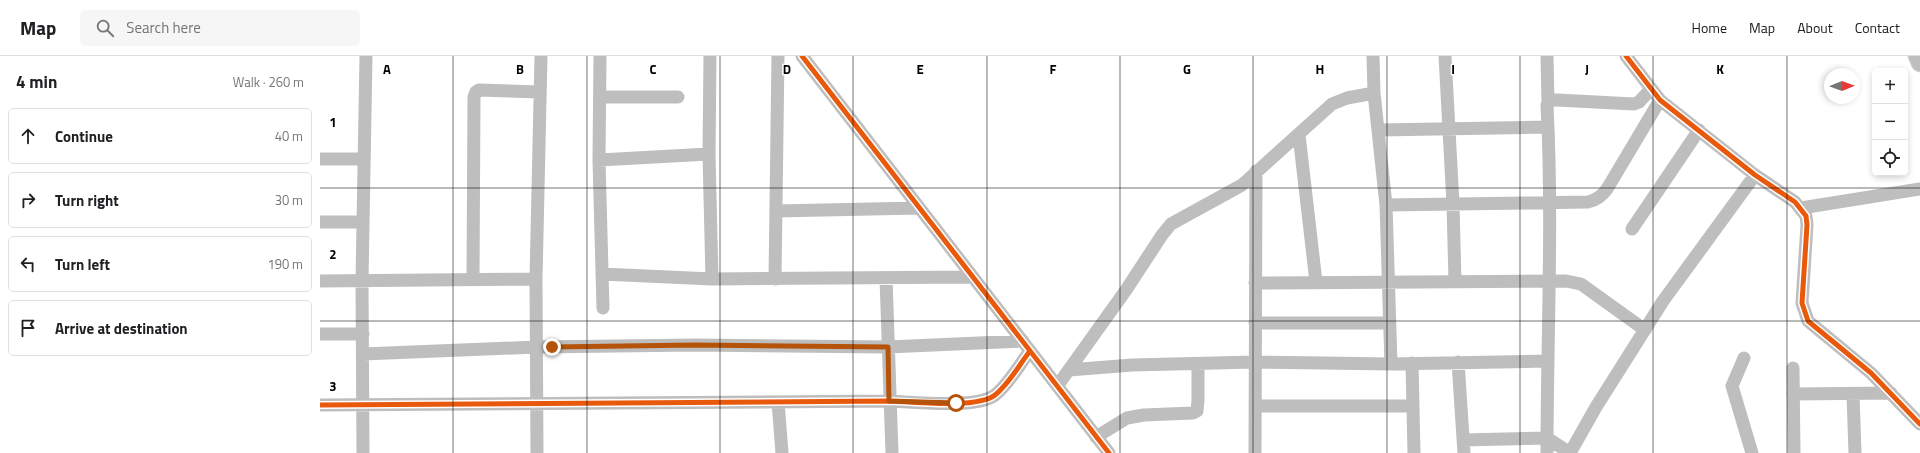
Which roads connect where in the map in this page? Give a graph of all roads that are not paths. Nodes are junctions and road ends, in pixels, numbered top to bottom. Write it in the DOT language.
graph roads {
  1 [pos="366,56"];
  2 [pos="541,56"];
  3 [pos="600,56"];
  4 [pos="710,56"];
  5 [pos="778,56"];
  6 [pos="802,56"];
  7 [pos="1372,56"];
  8 [pos="1445,56"];
  9 [pos="1546,56"];
  10 [pos="1626,56"];
  11 [pos="1917,56"];
  12 [pos="1920,63"];
  13 [pos="1651,89"];
  14 [pos="540,92"];
  15 [pos="1374,93"];
  16 [pos="600,97"];
  17 [pos="678,97"];
  18 [pos="1660,100"];
  19 [pos="1548,102"];
  20 [pos="1548,127"];
  21 [pos="1448,128"];
  22 [pos="1378,130"];
  23 [pos="1699,130"];
  24 [pos="1299,135"];
  25 [pos="709,154"];
  26 [pos="320,159"];
  27 [pos="364,159"];
  28 [pos="599,160"];
  29 [pos="1256,171"];
  30 [pos="1755,175"];
  31 [pos="1920,189"];
  32 [pos="1551,202"];
  33 [pos="1453,204"];
  34 [pos="1386,205"];
  35 [pos="919,208"];
  36 [pos="1801,208"];
  37 [pos="776,211"];
  38 [pos="320,222"];
  39 [pos="363,222"];
  40 [pos="1632,229"];
  41 [pos="602,274"];
  42 [pos="972,277"];
  43 [pos="886,278"];
  44 [pos="536,279"];
  45 [pos="712,279"];
  46 [pos="775,279"];
  47 [pos="473,280"];
  48 [pos="362,281"];
  49 [pos="1388,281"];
  50 [pos="320,282"];
  51 [pos="1316,282"];
  52 [pos="1455,282"];
  53 [pos="1550,282"];
  54 [pos="1255,283"];
  55 [pos="603,308"];
  56 [pos="1255,323"];
  57 [pos="1389,323"];
  58 [pos="1645,330"];
  59 [pos="320,334"];
  60 [pos="363,334"];
  61 [pos="1026,346"];
  62 [pos="537,347"];
  63 [pos="888,347"];
  64 [pos="363,354"];
  65 [pos="1744,358"];
  66 [pos="1547,361"];
  67 [pos="1255,362"];
  68 [pos="1458,362"];
  69 [pos="1412,363"];
  70 [pos="1198,364"];
  71 [pos="1391,364"];
  72 [pos="1793,368"];
  73 [pos="1069,370"];
  74 [pos="1058,386"];
  75 [pos="1890,393"];
  76 [pos="1794,394"];
  77 [pos="1854,394"];
  78 [pos="889,401"];
  79 [pos="778,402"];
  80 [pos="537,404"];
  81 [pos="320,405"];
  82 [pos="364,405"];
  83 [pos="1255,406"];
  84 [pos="1413,406"];
  85 [pos="1920,424"];
  86 [pos="1096,437"];
  87 [pos="1547,438"];
  88 [pos="1463,440"];
  89 [pos="363,453"];
  90 [pos="537,453"];
  91 [pos="782,453"];
  92 [pos="892,453"];
  93 [pos="1109,453"];
  94 [pos="1255,453"];
  95 [pos="1414,453"];
  96 [pos="1464,453"];
  97 [pos="1547,453"];
  98 [pos="1570,453"];
  99 [pos="1752,453"];
  100 [pos="1794,453"];
  101 [pos="1855,453"];
  1 -- 27 [label="street"];
  2 -- 14 [label="street"];
  3 -- 16 [label="street"];
  4 -- 25 [label="street"];
  5 -- 37 [label="street"];
  6 -- 35 [label="street"];
  7 -- 15 [label="street"];
  8 -- 21 [label="street"];
  9 -- 19 [label="street"];
  10 -- 13 [label="street"];
  11 -- 12 [label="main road"];
  13 -- 18 [label="street"];
  13 -- 19 [label="street"];
  14 -- 44 [label="street"];
  14 -- 47 [label="street"];
  15 -- 22 [label="street"];
  15 -- 24 [label="street"];
  16 -- 17 [label="street"];
  16 -- 28 [label="street"];
  18 -- 23 [label="street"];
  18 -- 32 [label="street"];
  19 -- 20 [label="street"];
  20 -- 21 [label="street"];
  20 -- 32 [label="street"];
  21 -- 22 [label="street"];
  21 -- 33 [label="street"];
  22 -- 34 [label="street"];
  23 -- 30 [label="street"];
  23 -- 40 [label="street"];
  24 -- 29 [label="street"];
  24 -- 51 [label="street"];
  25 -- 28 [label="street"];
  25 -- 45 [label="street"];
  26 -- 27 [label="street"];
  27 -- 39 [label="street"];
  28 -- 41 [label="street"];
  29 -- 54 [label="street"];
  29 -- 73 [label="street"];
  30 -- 36 [label="street"];
  30 -- 58 [label="street"];
  31 -- 36 [label="street"];
  32 -- 33 [label="street"];
  32 -- 53 [label="street"];
  33 -- 34 [label="street"];
  33 -- 52 [label="street"];
  34 -- 49 [label="street"];
  35 -- 37 [label="street"];
  35 -- 42 [label="street"];
  36 -- 75 [label="street"];
  37 -- 46 [label="street"];
  38 -- 39 [label="street"];
  39 -- 48 [label="street"];
  41 -- 45 [label="street"];
  41 -- 55 [label="street"];
  42 -- 43 [label="street"];
  42 -- 61 [label="street"];
  43 -- 46 [label="street"];
  43 -- 63 [label="street"];
  44 -- 47 [label="street"];
  44 -- 62 [label="street"];
  45 -- 46 [label="street"];
  47 -- 48 [label="street"];
  48 -- 50 [label="street"];
  48 -- 60 [label="street"];
  49 -- 51 [label="street"];
  49 -- 52 [label="street"];
  49 -- 57 [label="street"];
  51 -- 54 [label="street"];
  52 -- 53 [label="street"];
  53 -- 58 [label="street"];
  53 -- 66 [label="street"];
  54 -- 56 [label="street"];
  56 -- 57 [label="street"];
  56 -- 67 [label="street"];
  57 -- 71 [label="street"];
  58 -- 98 [label="street"];
  59 -- 60 [label="street"];
  60 -- 64 [label="street"];
  61 -- 63 [label="street"];
  61 -- 74 [label="street"];
  61 -- 78 [label="street"];
  62 -- 63 [label="street"];
  62 -- 64 [label="street"];
  62 -- 80 [label="street"];
  63 -- 78 [label="street"];
  64 -- 82 [label="street"];
  65 -- 99 [label="street"];
  66 -- 68 [label="street"];
  66 -- 87 [label="street"];
  67 -- 70 [label="street"];
  67 -- 71 [label="street"];
  67 -- 83 [label="street"];
  68 -- 69 [label="street"];
  68 -- 88 [label="street"];
  69 -- 71 [label="street"];
  69 -- 84 [label="street"];
  70 -- 73 [label="street"];
  70 -- 86 [label="street"];
  72 -- 76 [label="street"];
  73 -- 74 [label="street"];
  74 -- 86 [label="street"];
  75 -- 77 [label="street"];
  75 -- 85 [label="street"];
  76 -- 77 [label="street"];
  76 -- 100 [label="street"];
  77 -- 101 [label="street"];
  78 -- 79 [label="street"];
  78 -- 92 [label="street"];
  79 -- 80 [label="street"];
  79 -- 91 [label="street"];
  80 -- 82 [label="street"];
  80 -- 90 [label="street"];
  81 -- 82 [label="street"];
  82 -- 89 [label="street"];
  83 -- 84 [label="street"];
  83 -- 94 [label="street"];
  84 -- 95 [label="street"];
  86 -- 93 [label="street"];
  87 -- 88 [label="street"];
  87 -- 97 [label="street"];
  87 -- 98 [label="street"];
  88 -- 96 [label="street"];
}
